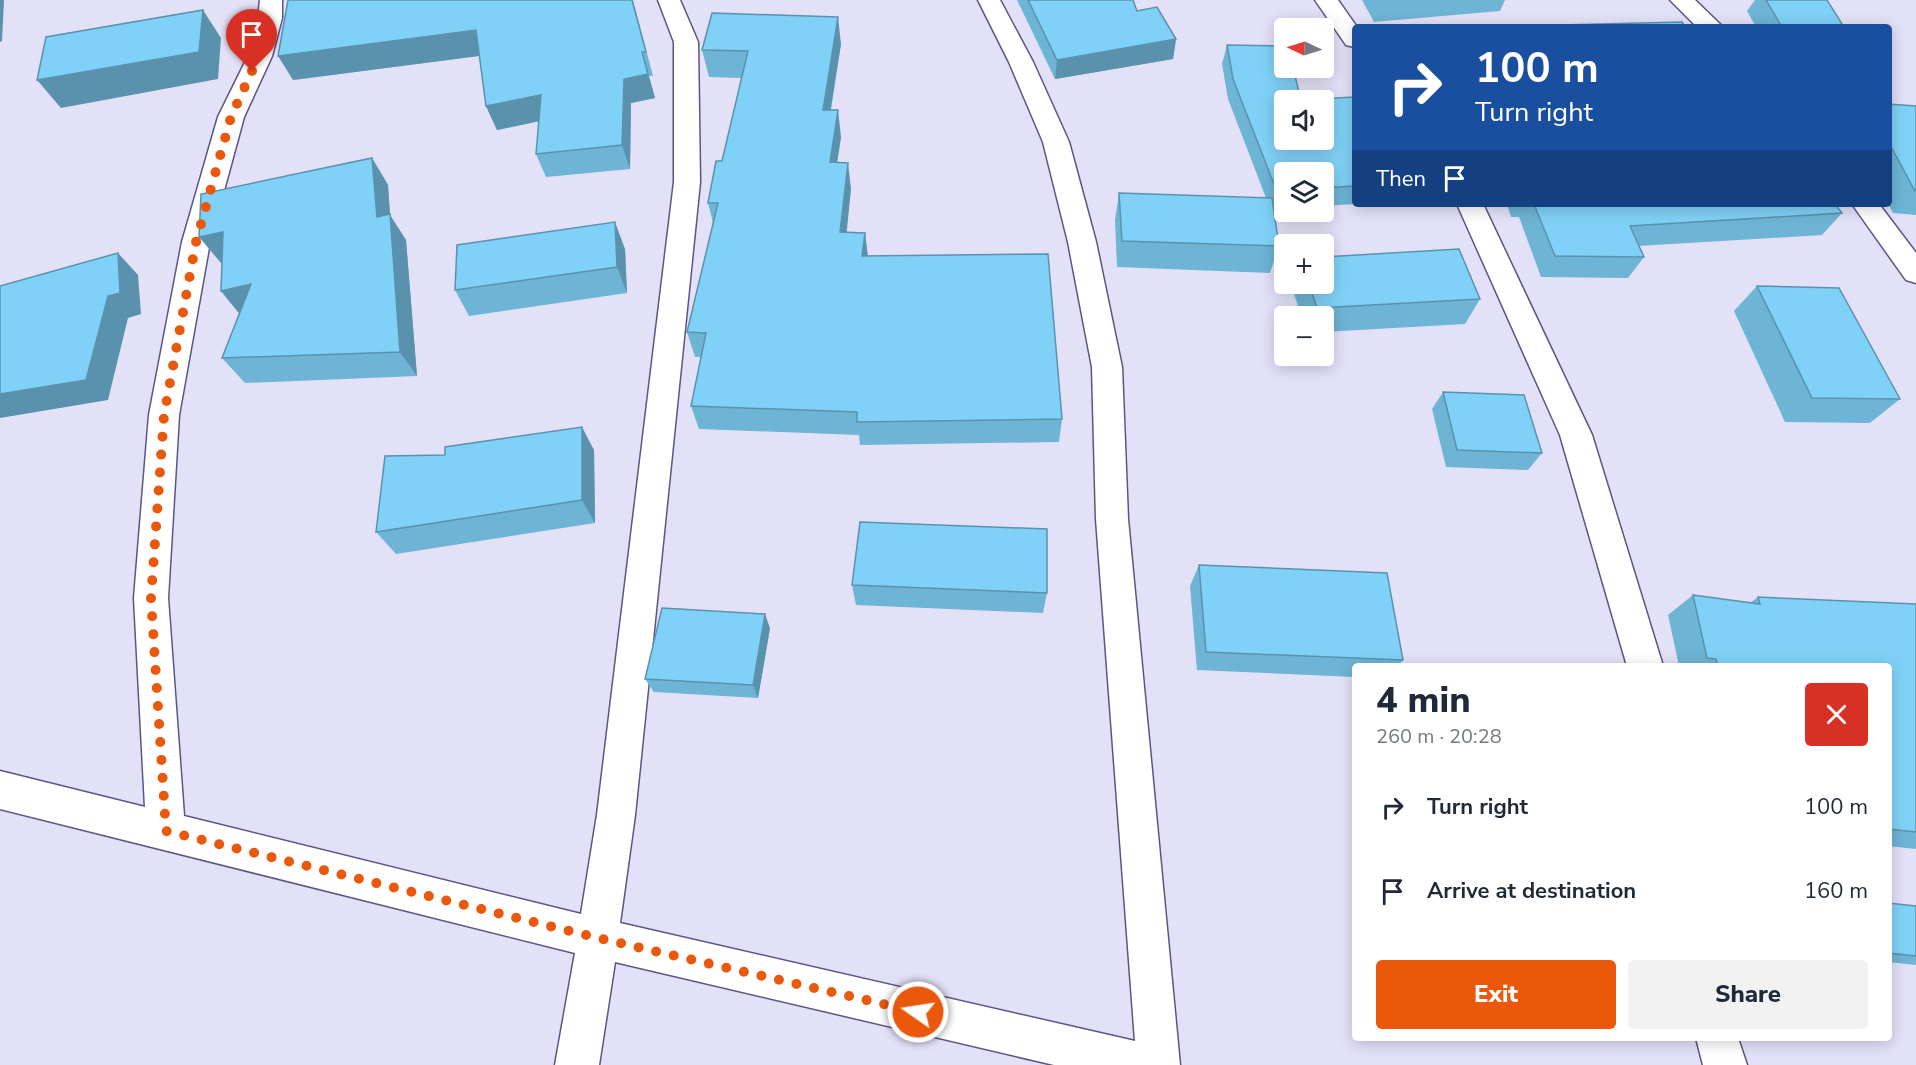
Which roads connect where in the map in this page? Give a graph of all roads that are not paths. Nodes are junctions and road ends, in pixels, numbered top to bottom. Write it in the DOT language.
graph roads {
  1 [pos="271,0"];
  2 [pos="669,0"];
  3 [pos="989,0"];
  4 [pos="1326,0"];
  5 [pos="1681,0"];
  6 [pos="1708,24"];
  7 [pos="1352,37"];
  8 [pos="1471,207"];
  9 [pos="1867,207"];
  10 [pos="1916,273"];
  11 [pos="1644,663"];
  12 [pos="0,790"];
  13 [pos="166,831"];
  14 [pos="598,938"];
  15 [pos="1718,1041"];
  16 [pos="577,1065"];
  17 [pos="1146,1065"];
  18 [pos="1158,1065"];
  19 [pos="1725,1065"];
  1 -- 13 [label="street"];
  2 -- 14 [label="street"];
  3 -- 18 [label="street"];
  4 -- 7 [label="street"];
  5 -- 6 [label="street"];
  8 -- 11 [label="street"];
  9 -- 10 [label="street"];
  12 -- 13 [label="street"];
  13 -- 14 [label="street"];
  14 -- 16 [label="street"];
  14 -- 17 [label="street"];
  15 -- 19 [label="street"];
}
